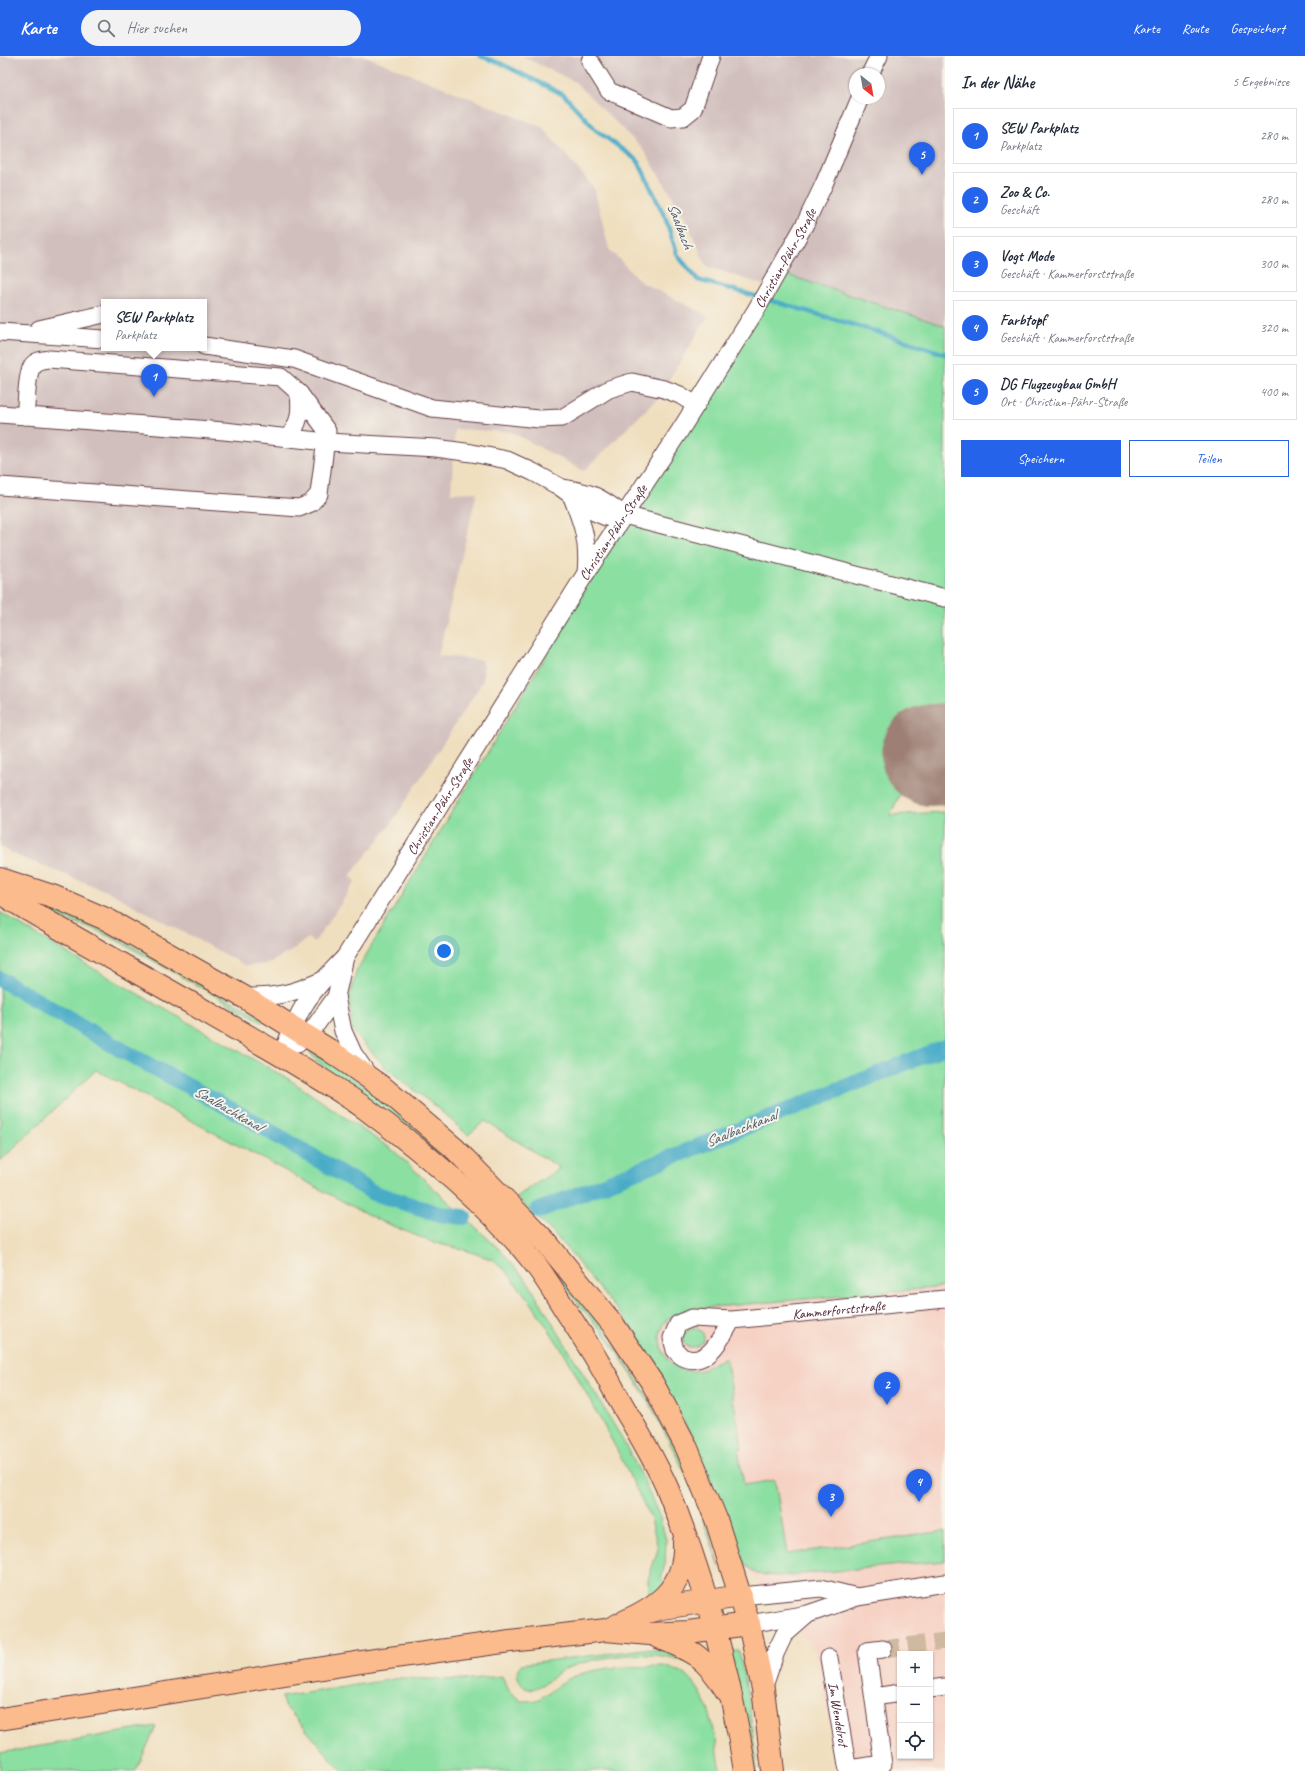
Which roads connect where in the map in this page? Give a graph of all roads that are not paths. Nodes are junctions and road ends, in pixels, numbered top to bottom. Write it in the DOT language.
graph roads {
  1 [pos="711,56"];
  2 [pos="866,56"];
  3 [pos="879,56"];
  4 [pos="589,58"];
  5 [pos="866,68"];
  6 [pos="873,68"];
  7 [pos="857,104"];
  8 [pos="101,315"];
  9 [pos="0,332"];
  10 [pos="21,333"];
  11 [pos="101,339"];
  12 [pos="207,346"];
  13 [pos="299,393"];
  14 [pos="696,406"];
  15 [pos="0,414"];
  16 [pos="26,416"];
  17 [pos="288,439"];
  18 [pos="327,442"];
  19 [pos="0,486"];
  20 [pos="566,492"];
  21 [pos="624,515"];
  22 [pos="586,573"];
  23 [pos="945,598"];
  24 [pos="0,879"];
  25 [pos="0,893"];
  26 [pos="345,957"];
  27 [pos="321,981"];
  28 [pos="244,997"];
  29 [pos="336,997"];
  30 [pos="301,1031"];
  31 [pos="282,1054"];
  32 [pos="372,1080"];
  33 [pos="945,1299"];
  34 [pos="732,1320"];
  35 [pos="684,1532"];
  36 [pos="945,1583"];
  37 [pos="740,1596"];
  38 [pos="857,1597"];
  39 [pos="708,1600"];
  40 [pos="808,1614"];
  41 [pos="645,1624"];
  42 [pos="749,1624"];
  43 [pos="715,1627"];
  44 [pos="883,1649"];
  45 [pos="829,1658"];
  46 [pos="945,1687"];
  47 [pos="764,1689"];
  48 [pos="933,1689"];
  49 [pos="897,1693"];
  50 [pos="874,1697"];
  51 [pos="732,1698"];
  52 [pos="0,1719"];
  53 [pos="848,1770"];
  54 [pos="745,1771"];
  55 [pos="773,1771"];
  1 -- 4 [label="street"];
  2 -- 5 [label="street"];
  3 -- 6 [label="street"];
  7 -- 14 [label="street, Christian-Pähr-Straße"];
  8 -- 10 [label="street"];
  9 -- 10 [label="street"];
  10 -- 11 [label="street"];
  12 -- 14 [label="street"];
  13 -- 16 [label="street"];
  13 -- 17 [label="street"];
  13 -- 18 [label="street"];
  14 -- 21 [label="street, Christian-Pähr-Straße"];
  15 -- 16 [label="street"];
  16 -- 17 [label="street"];
  17 -- 18 [label="street"];
  18 -- 19 [label="street"];
  18 -- 20 [label="street"];
  20 -- 21 [label="street"];
  20 -- 22 [label="street"];
  21 -- 22 [label="street, Christian-Pähr-Straße"];
  21 -- 23 [label="street"];
  22 -- 26 [label="street, Christian-Pähr-Straße"];
  24 -- 28 [label="main road"];
  25 -- 31 [label="main road"];
  26 -- 27 [label="street, Christian-Pähr-Straße"];
  26 -- 29 [label="street, Christian-Pähr-Straße"];
  27 -- 28 [label="street"];
  27 -- 30 [label="street, Christian-Pähr-Straße"];
  28 -- 30 [label="main road"];
  29 -- 30 [label="street, Christian-Pähr-Straße"];
  29 -- 32 [label="street"];
  30 -- 31 [label="street, Christian-Pähr-Straße"];
  30 -- 32 [label="main road"];
  31 -- 35 [label="main road"];
  32 -- 37 [label="main road"];
  33 -- 34 [label="street, Kammerforststraße"];
  35 -- 39 [label="main road"];
  35 -- 41 [label="main road"];
  36 -- 38 [label="street"];
  37 -- 38 [label="street"];
  37 -- 39 [label="main road"];
  37 -- 42 [label="main road"];
  38 -- 40 [label="street"];
  39 -- 41 [label="main road"];
  39 -- 43 [label="main road"];
  40 -- 42 [label="street"];
  40 -- 47 [label="street"];
  41 -- 43 [label="main road"];
  41 -- 51 [label="main road"];
  41 -- 52 [label="main road"];
  42 -- 43 [label="main road"];
  42 -- 47 [label="main road"];
  43 -- 51 [label="main road"];
  44 -- 50 [label="street"];
  45 -- 53 [label="street, Im Wendelrot"];
  46 -- 48 [label="street"];
  47 -- 55 [label="main road"];
  49 -- 50 [label="street"];
  50 -- 53 [label="street"];
  51 -- 54 [label="main road"];
}
